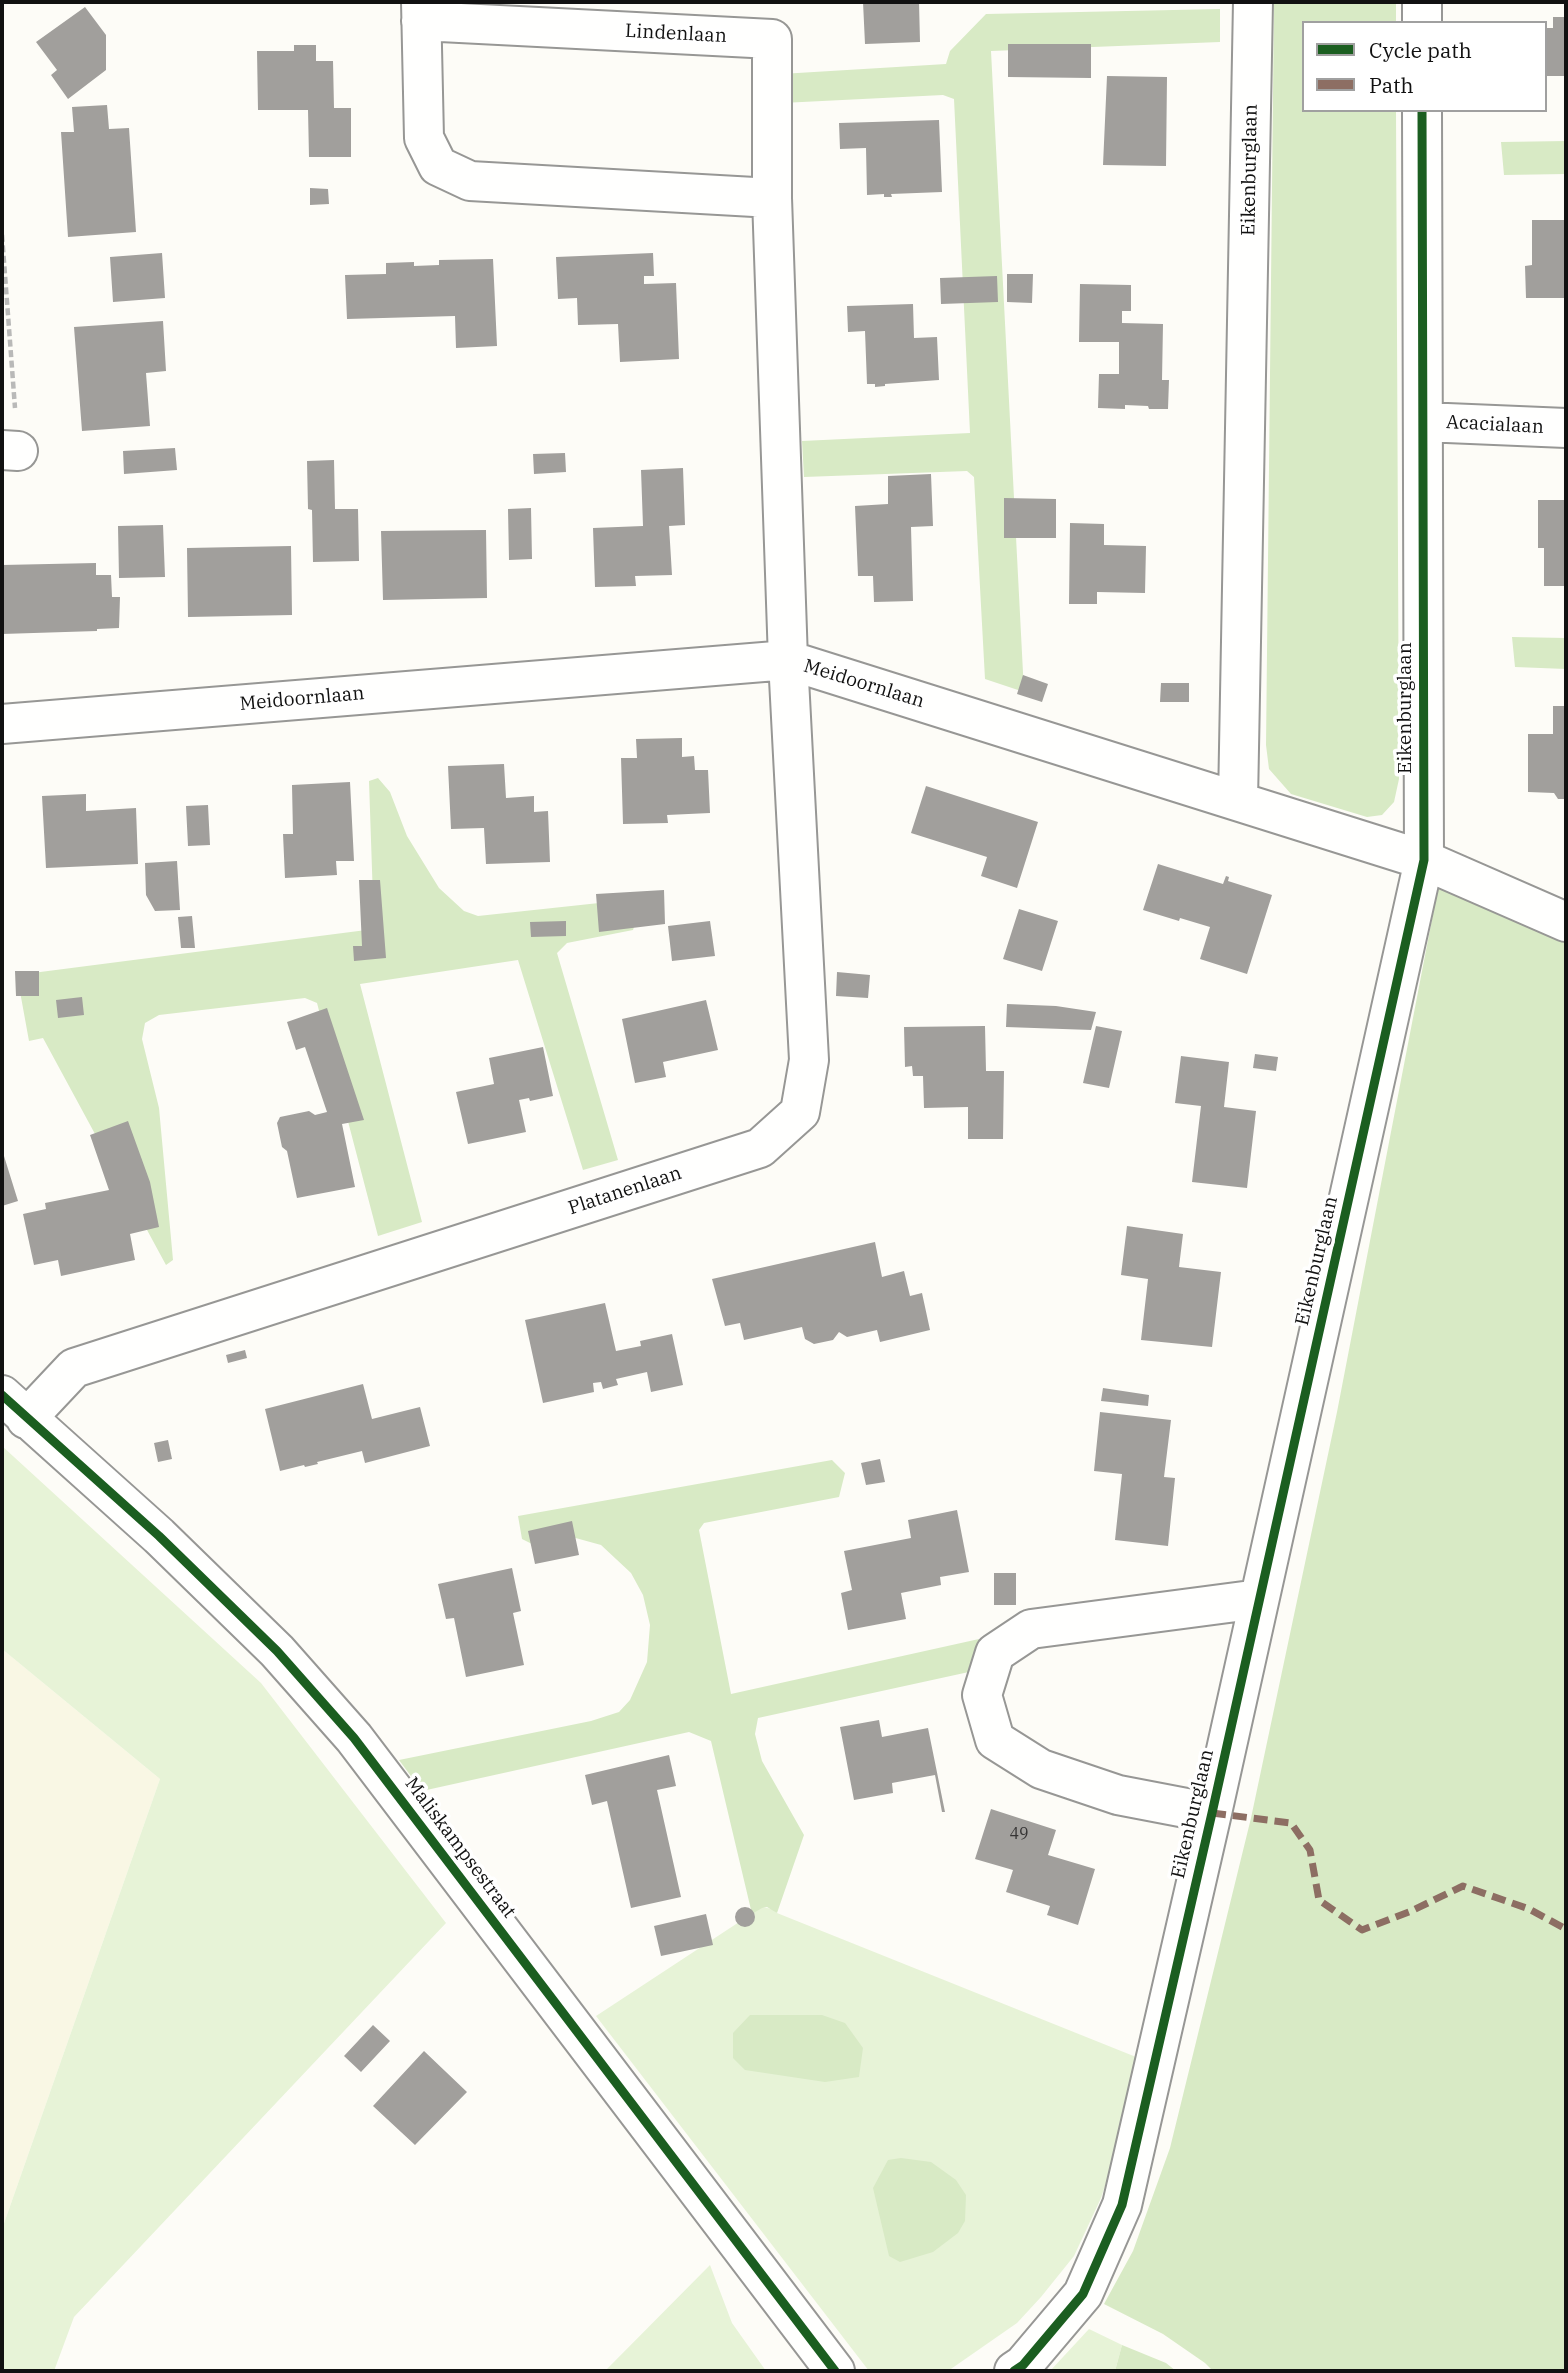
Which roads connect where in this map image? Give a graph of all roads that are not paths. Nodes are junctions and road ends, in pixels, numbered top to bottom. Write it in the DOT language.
graph roads {
  1 [pos="1253,2"];
  2 [pos="1422,2"];
  3 [pos="421,11"];
  4 [pos="1422,21"];
  5 [pos="1422,112"];
  6 [pos="772,198"];
  7 [pos="1423,422"];
  8 [pos="1566,428"];
  9 [pos="788,660"];
  10 [pos="2,724"];
  11 [pos="1238,801"];
  12 [pos="1424,860"];
  13 [pos="1566,922"];
  14 [pos="14,1407"];
  15 [pos="1259,1599"];
  16 [pos="1212,1813"];
  17 [pos="835,2371"];
  18 [pos="1014,2371"];
  1 -- 11 [label="street, Eikenburglaan"];
  2 -- 4 [label="street"];
  3 -- 6 [label="street, Lindenlaan"];
  3 -- 6 [label="street, Lindenlaan"];
  5 -- 7 [label="street, Eikenburglaan"];
  6 -- 9 [label="street, Lindenlaan"];
  7 -- 8 [label="street, Acacialaan"];
  7 -- 12 [label="street, Eikenburglaan"];
  9 -- 10 [label="street, Meidoornlaan"];
  9 -- 11 [label="street, Meidoornlaan"];
  9 -- 14 [label="street, Platanenlaan"];
  11 -- 12 [label="street, Meidoornlaan"];
  12 -- 13 [label="street, Meidoornlaan"];
  12 -- 15 [label="street, Eikenburglaan"];
  14 -- 17 [label="street, Maliskampsestraat"];
  15 -- 16 [label="street, Eikenburglaan"];
  15 -- 16 [label="street, Eikenburglaan"];
  16 -- 18 [label="street, Eikenburglaan"];
}
